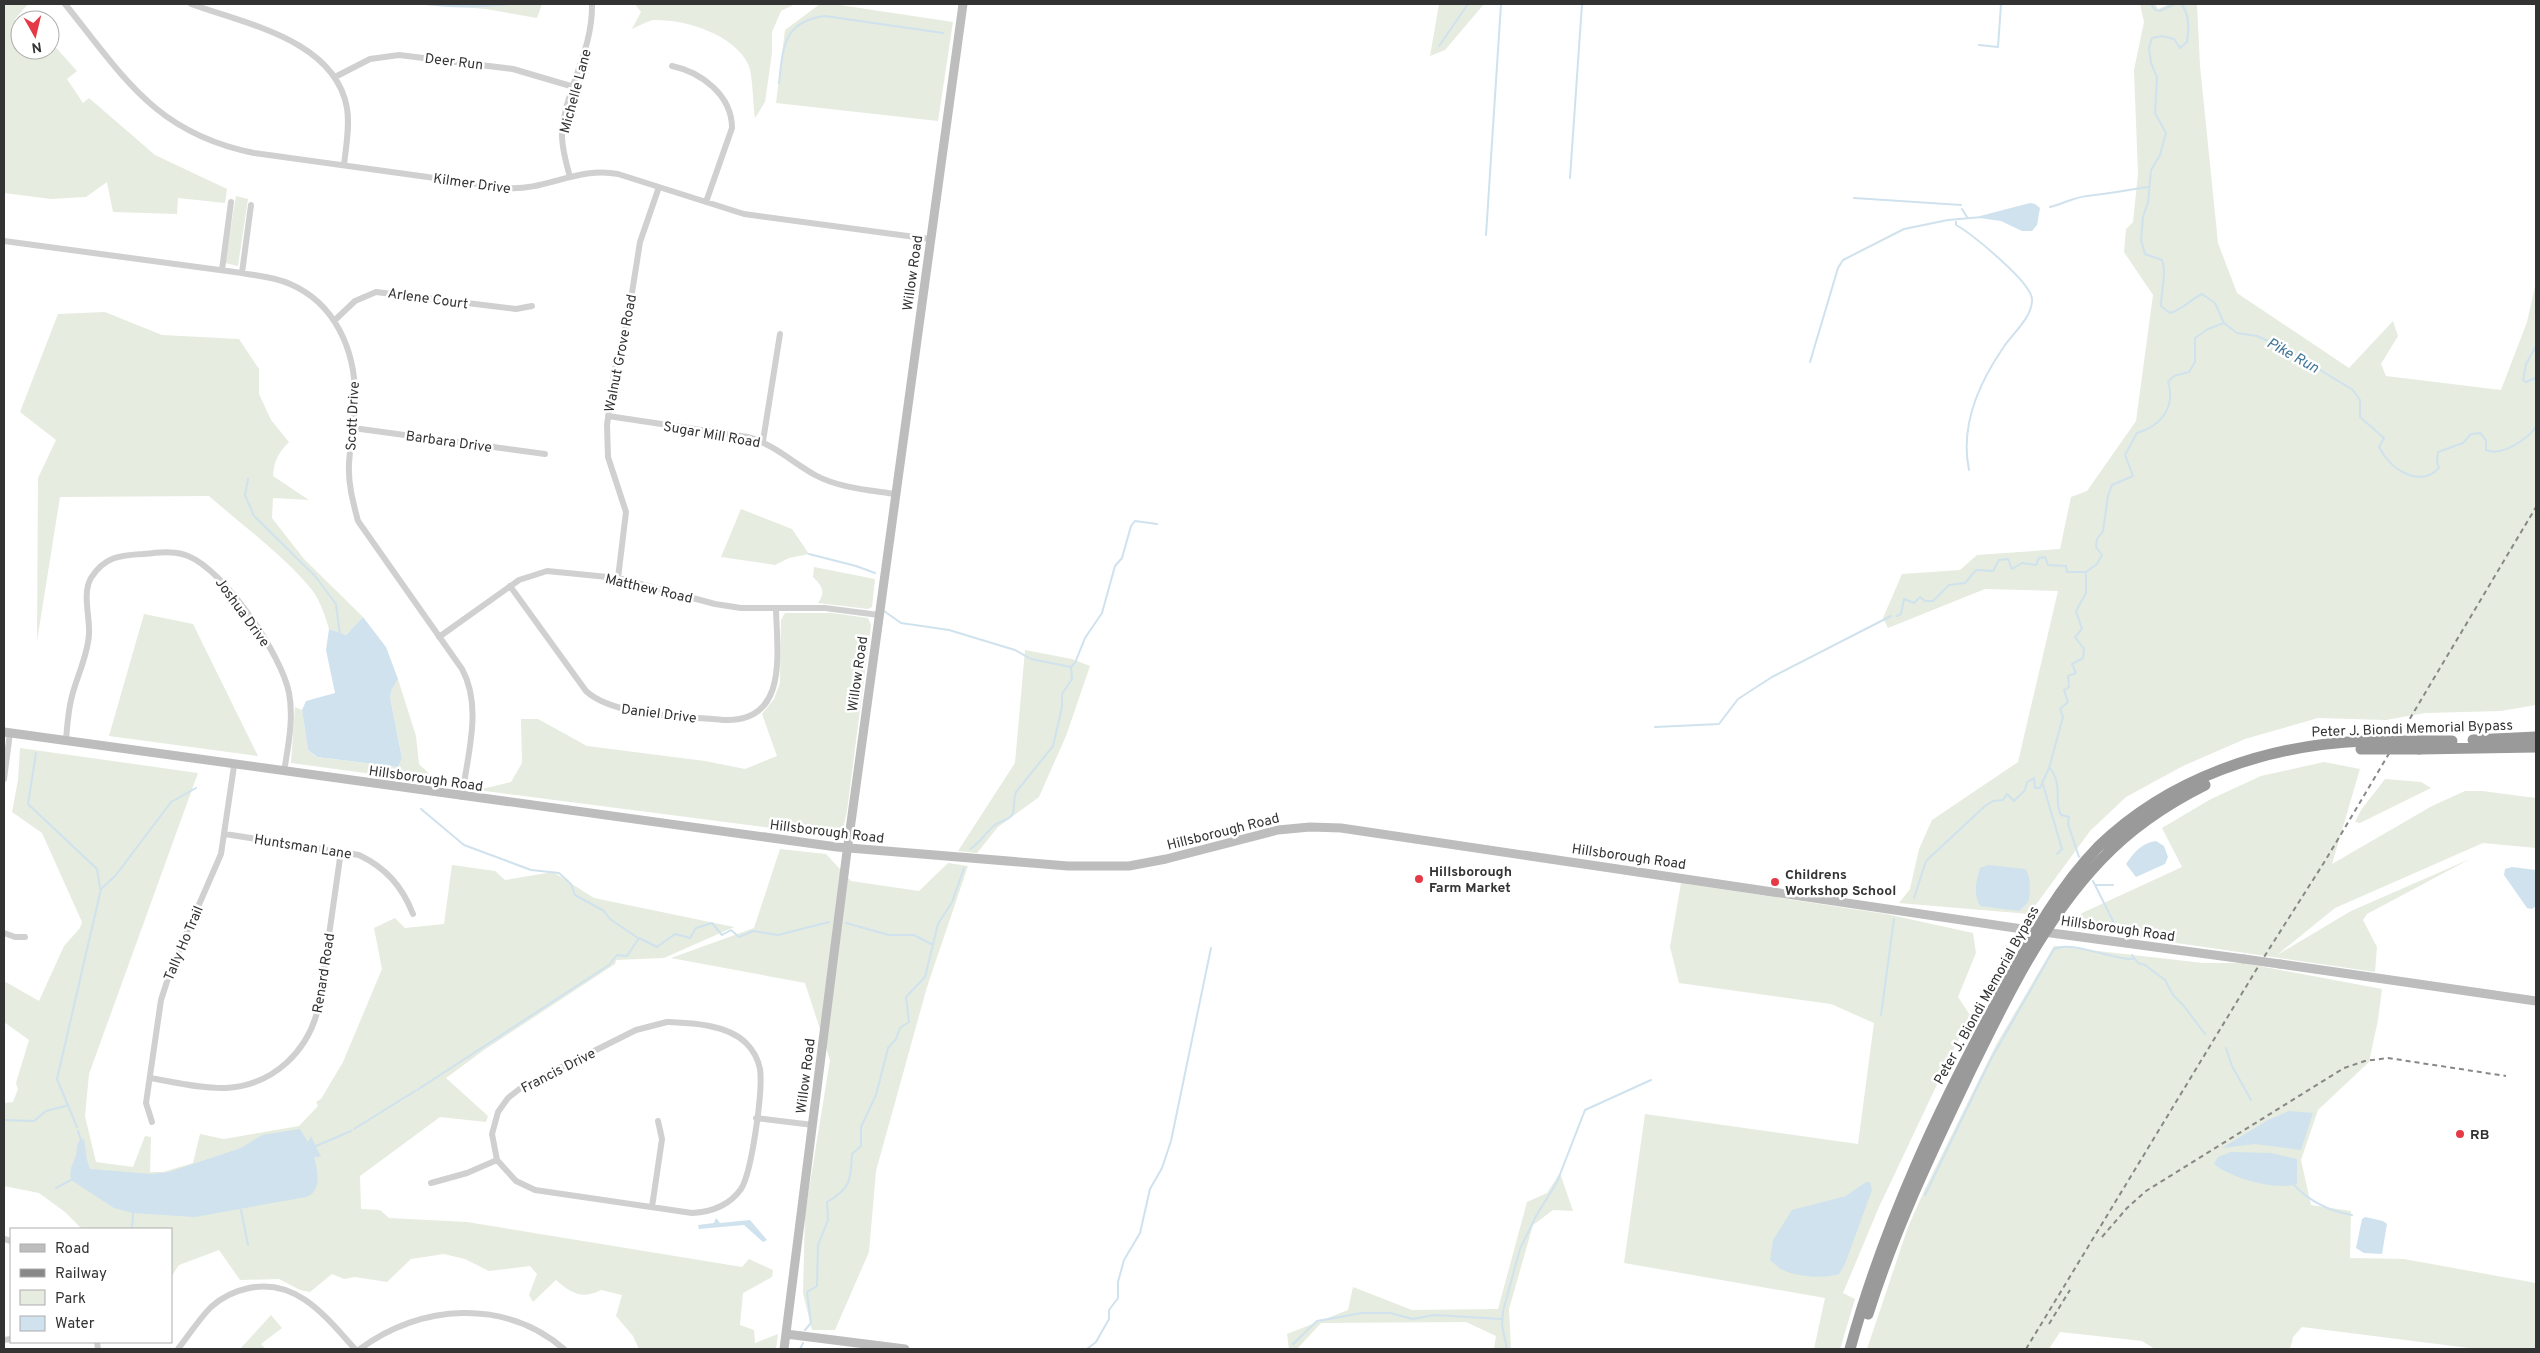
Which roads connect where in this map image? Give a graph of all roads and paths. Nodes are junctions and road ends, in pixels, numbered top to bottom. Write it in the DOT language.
graph roads {
  1 [pos="191,4"];
  2 [pos="592,4"];
  3 [pos="963,4"];
  4 [pos="69,5"];
  5 [pos="672,66"];
  6 [pos="335,77"];
  7 [pos="574,87"];
  8 [pos="344,165"];
  9 [pos="570,177"];
  10 [pos="659,187"];
  11 [pos="231,202"];
  12 [pos="706,202"];
  13 [pos="251,205"];
  14 [pos="930,240"];
  15 [pos="4,241"];
  16 [pos="222,270"];
  17 [pos="242,273"];
  18 [pos="532,306"];
  19 [pos="334,321"];
  20 [pos="780,334"];
  21 [pos="608,416"];
  22 [pos="353,428"];
  23 [pos="763,441"];
  24 [pos="545,454"];
  25 [pos="895,494"];
  26 [pos="618,578"];
  27 [pos="510,586"];
  28 [pos="776,609"];
  29 [pos="878,615"];
  30 [pos="439,637"];
  31 [pos="7,733"];
  32 [pos="2536,737"];
  33 [pos="66,741"];
  34 [pos="2421,745"];
  35 [pos="2536,747"];
  36 [pos="234,766"];
  37 [pos="284,772"];
  38 [pos="4,779"];
  39 [pos="462,797"];
  40 [pos="225,834"];
  41 [pos="848,848"];
  42 [pos="341,851"];
  43 [pos="413,914"];
  44 [pos="2040,932"];
  45 [pos="4,933"];
  46 [pos="25,937"];
  47 [pos="2536,1001"];
  48 [pos="150,1078"];
  49 [pos="756,1118"];
  50 [pos="152,1122"];
  51 [pos="658,1122"];
  52 [pos="813,1125"];
  53 [pos="497,1160"];
  54 [pos="431,1182"];
  55 [pos="652,1207"];
  56 [pos="786,1334"];
  57 [pos="178,1349"];
  58 [pos="355,1349"];
  59 [pos="360,1349"];
  60 [pos="564,1349"];
  61 [pos="784,1349"];
  62 [pos="905,1349"];
  63 [pos="1850,1349"];
  64 [pos="1858,1349"];
  1 -- 6 [label="street"];
  2 -- 7 [label="street, Michelle Lane"];
  3 -- 14 [label="street, Willow Road"];
  4 -- 8 [label="street, Kilmer Drive"];
  5 -- 12 [label="street"];
  6 -- 7 [label="street, Deer Run"];
  6 -- 8 [label="street"];
  7 -- 9 [label="street, Michelle Lane"];
  8 -- 9 [label="street, Kilmer Drive"];
  9 -- 10 [label="street, Kilmer Drive"];
  10 -- 12 [label="street, Kilmer Drive"];
  10 -- 21 [label="street, Walnut Grove Road"];
  11 -- 16 [label="street"];
  12 -- 14 [label="street, Kilmer Drive"];
  13 -- 17 [label="street"];
  14 -- 25 [label="street, Willow Road"];
  15 -- 16 [label="street, Scott Drive"];
  16 -- 17 [label="street, Scott Drive"];
  17 -- 19 [label="street, Scott Drive"];
  18 -- 19 [label="street, Arlene Court"];
  19 -- 22 [label="street, Scott Drive"];
  20 -- 23 [label="street"];
  21 -- 23 [label="street, Sugar Mill Road"];
  21 -- 26 [label="street, Walnut Grove Road"];
  22 -- 24 [label="street, Barbara Drive"];
  22 -- 30 [label="street, Scott Drive"];
  23 -- 25 [label="street, Sugar Mill Road"];
  25 -- 29 [label="street, Willow Road"];
  26 -- 27 [label="street, Matthew Road"];
  26 -- 28 [label="street, Matthew Road"];
  27 -- 28 [label="street, Daniel Drive"];
  27 -- 30 [label="street, Matthew Road"];
  28 -- 29 [label="street, Matthew Road"];
  29 -- 41 [label="street, Willow Road"];
  30 -- 39 [label="street, Scott Drive"];
  31 -- 33 [label="street, Hillsborough Road"];
  31 -- 38 [label="street"];
  32 -- 34 [label="highway, Peter J. Biondi Memorial Bypass"];
  33 -- 36 [label="street, Hillsborough Road"];
  33 -- 37 [label="street, Joshua Drive"];
  34 -- 35 [label="highway, Peter J. Biondi Memorial Bypass"];
  34 -- 44 [label="highway, Peter J. Biondi Memorial Bypass, bridge"];
  36 -- 37 [label="street, Hillsborough Road"];
  36 -- 40 [label="street, Tally Ho Trail"];
  37 -- 39 [label="street, Hillsborough Road"];
  39 -- 41 [label="street, Hillsborough Road"];
  40 -- 42 [label="street, Huntsman Lane"];
  40 -- 48 [label="street, Tally Ho Trail"];
  41 -- 44 [label="street, Hillsborough Road"];
  41 -- 52 [label="street, Willow Road"];
  42 -- 43 [label="street, Huntsman Lane"];
  42 -- 48 [label="street, Renard Road"];
  44 -- 47 [label="street, Hillsborough Road, bridge"];
  44 -- 63 [label="highway, Peter J. Biondi Memorial Bypass"];
  44 -- 64 [label="highway, Peter J. Biondi Memorial Bypass"];
  45 -- 46 [label="street"];
  48 -- 50 [label="street, Tally Ho Trail"];
  49 -- 52 [label="street"];
  49 -- 53 [label="street, Francis Drive"];
  49 -- 55 [label="street, Francis Drive"];
  51 -- 55 [label="street"];
  52 -- 56 [label="street, Willow Road"];
  53 -- 54 [label="street"];
  53 -- 55 [label="street, Francis Drive"];
  56 -- 61 [label="street, Willow Road"];
  56 -- 62 [label="street"];
  57 -- 58 [label="street"];
  59 -- 60 [label="street"];
}
